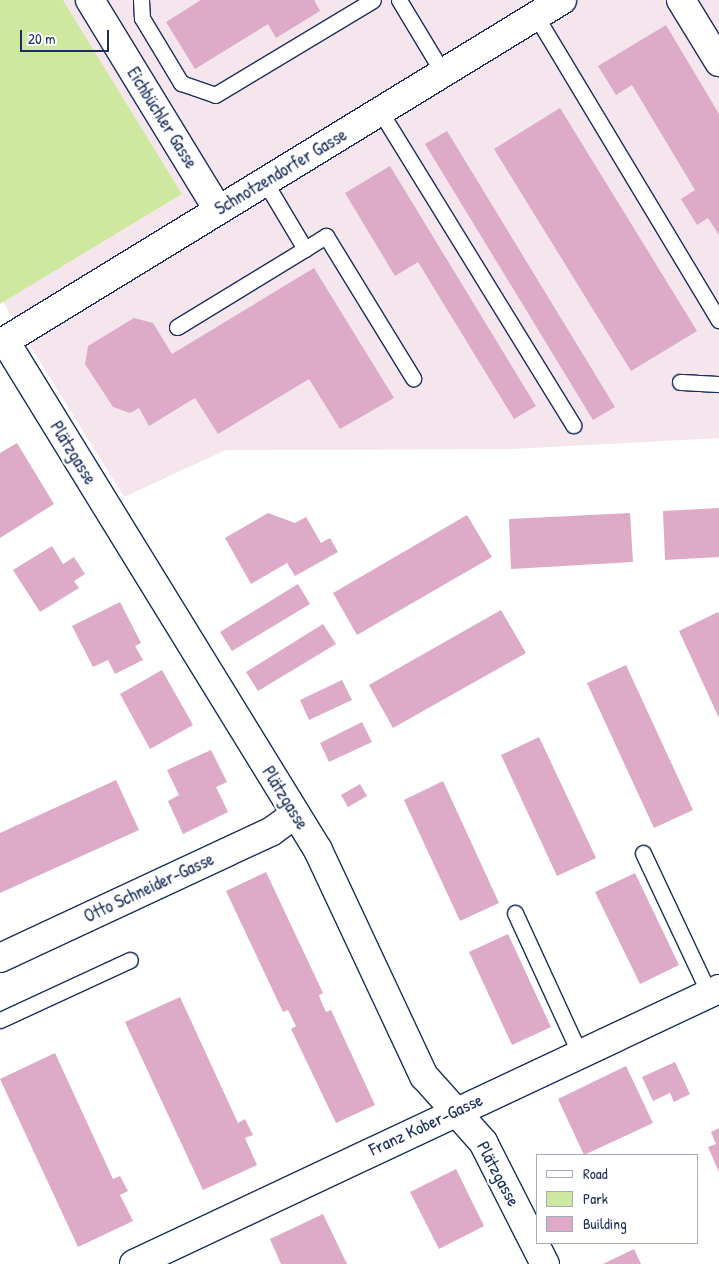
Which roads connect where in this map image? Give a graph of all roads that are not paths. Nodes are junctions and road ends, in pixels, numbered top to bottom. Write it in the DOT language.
graph roads {
  1 [pos="90,0"];
  2 [pos="142,0"];
  3 [pos="373,0"];
  4 [pos="399,0"];
  5 [pos="562,0"];
  6 [pos="681,0"];
  7 [pos="536,16"];
  8 [pos="719,62"];
  9 [pos="444,73"];
  10 [pos="380,111"];
  11 [pos="265,182"];
  12 [pos="218,210"];
  13 [pos="305,249"];
  14 [pos="719,320"];
  15 [pos="177,327"];
  16 [pos="3,342"];
  17 [pos="413,378"];
  18 [pos="680,382"];
  19 [pos="719,384"];
  20 [pos="572,425"];
  21 [pos="295,814"];
  22 [pos="643,854"];
  23 [pos="515,913"];
  24 [pos="0,958"];
  25 [pos="130,960"];
  26 [pos="714,991"];
  27 [pos="0,1020"];
  28 [pos="580,1054"];
  29 [pos="456,1111"];
  30 [pos="134,1264"];
  31 [pos="545,1264"];
  1 -- 12 [label="street, Eichbüchler Gasse"];
  2 -- 3 [label="lane"];
  4 -- 9 [label="lane"];
  5 -- 7 [label="street, Schnotzendorfer Gasse"];
  6 -- 8 [label="street"];
  7 -- 9 [label="street, Schnotzendorfer Gasse"];
  7 -- 14 [label="lane"];
  9 -- 10 [label="street, Schnotzendorfer Gasse"];
  10 -- 11 [label="street, Schnotzendorfer Gasse"];
  10 -- 20 [label="lane"];
  11 -- 12 [label="street, Schnotzendorfer Gasse"];
  11 -- 13 [label="lane"];
  12 -- 16 [label="street, Schnotzendorfer Gasse"];
  13 -- 15 [label="lane"];
  13 -- 17 [label="lane"];
  16 -- 21 [label="street, Plätzgasse"];
  18 -- 19 [label="lane"];
  21 -- 24 [label="street, Otto Schneider-Gasse"];
  21 -- 29 [label="street, Plätzgasse"];
  22 -- 26 [label="lane"];
  23 -- 28 [label="lane"];
  25 -- 27 [label="lane"];
  26 -- 28 [label="street, Franz Kober-Gasse"];
  28 -- 29 [label="street, Franz Kober-Gasse"];
  29 -- 30 [label="street, Franz Kober-Gasse"];
  29 -- 31 [label="street, Plätzgasse"];
}
